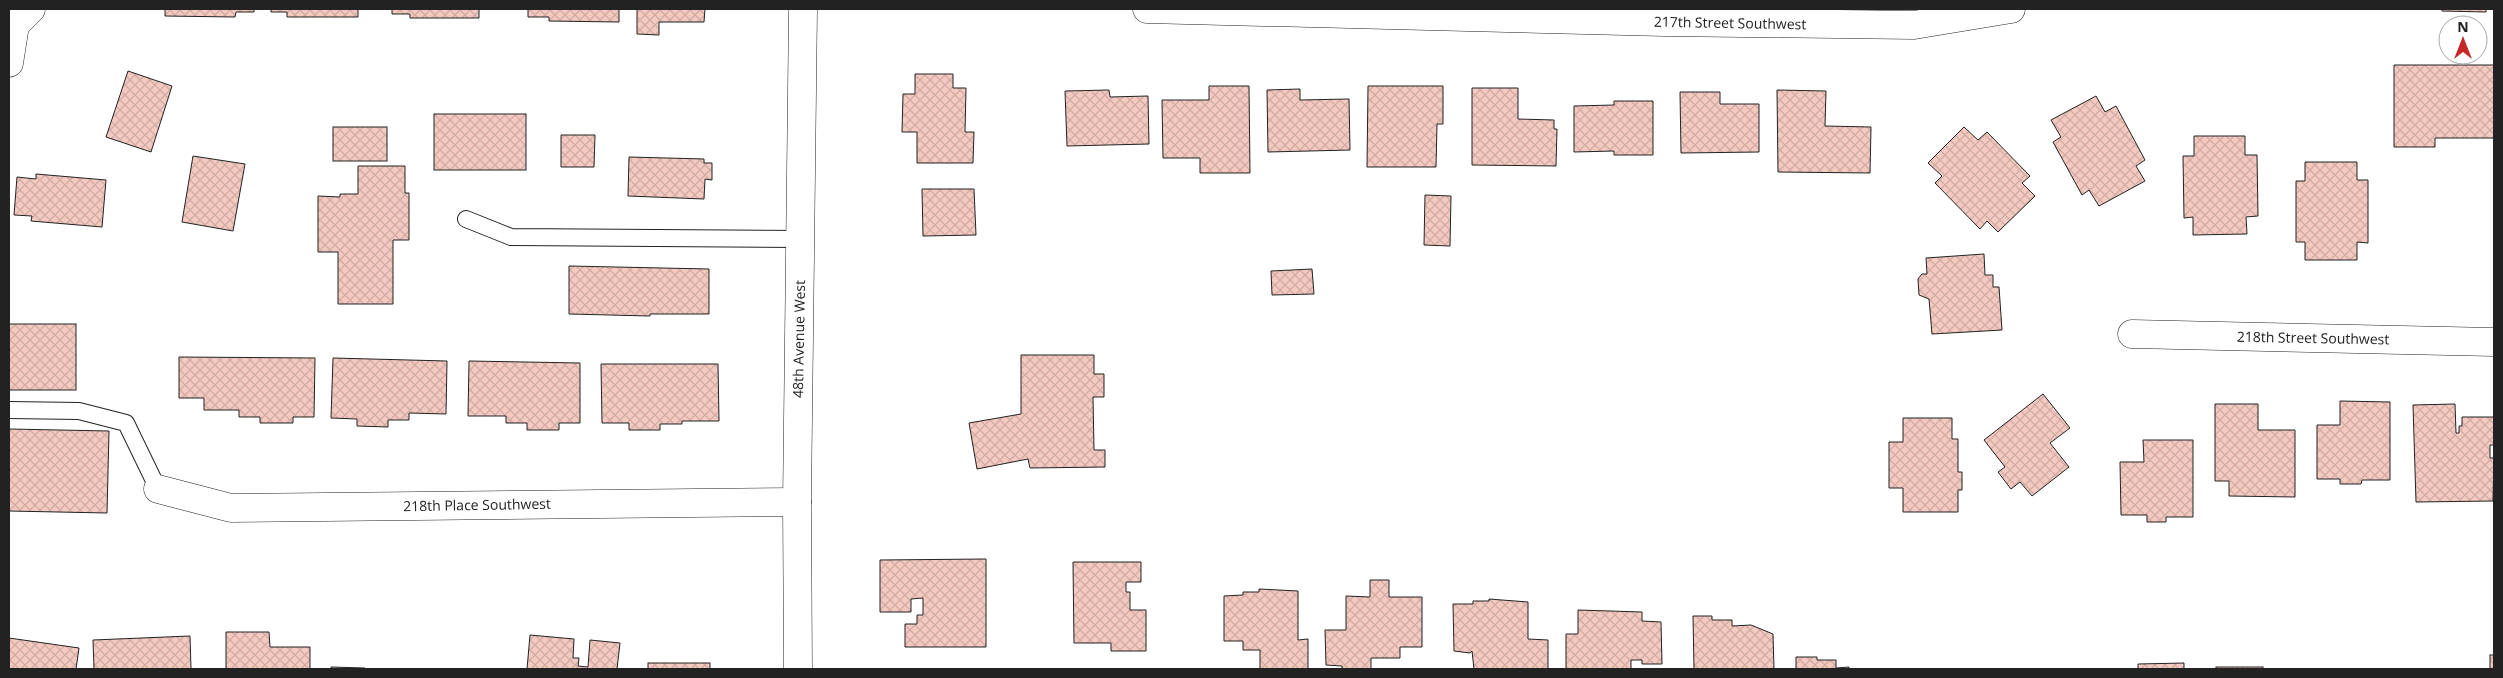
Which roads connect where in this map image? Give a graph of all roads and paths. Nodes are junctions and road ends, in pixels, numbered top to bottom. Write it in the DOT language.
graph roads {
  1 [pos="31,9"];
  2 [pos="803,9"];
  3 [pos="1148,9"];
  4 [pos="2011,9"];
  5 [pos="1262,10"];
  6 [pos="1664,15"];
  7 [pos="9,63"];
  8 [pos="466,219"];
  9 [pos="800,239"];
  10 [pos="2132,334"];
  11 [pos="2494,342"];
  12 [pos="9,410"];
  13 [pos="158,489"];
  14 [pos="797,502"];
  15 [pos="798,669"];
  1 -- 7 [label="street"];
  2 -- 9 [label="street, 48th Avenue West"];
  3 -- 5 [label="street, 217th Street Southwest"];
  4 -- 6 [label="street, 217th Street Southwest"];
  5 -- 6 [label="street, 217th Street Southwest"];
  8 -- 9 [label="lane"];
  9 -- 14 [label="street, 48th Avenue West"];
  10 -- 11 [label="street, 218th Street Southwest"];
  12 -- 13 [label="lane"];
  13 -- 14 [label="street, 218th Place Southwest"];
  14 -- 15 [label="street, 48th Avenue West"];
}
